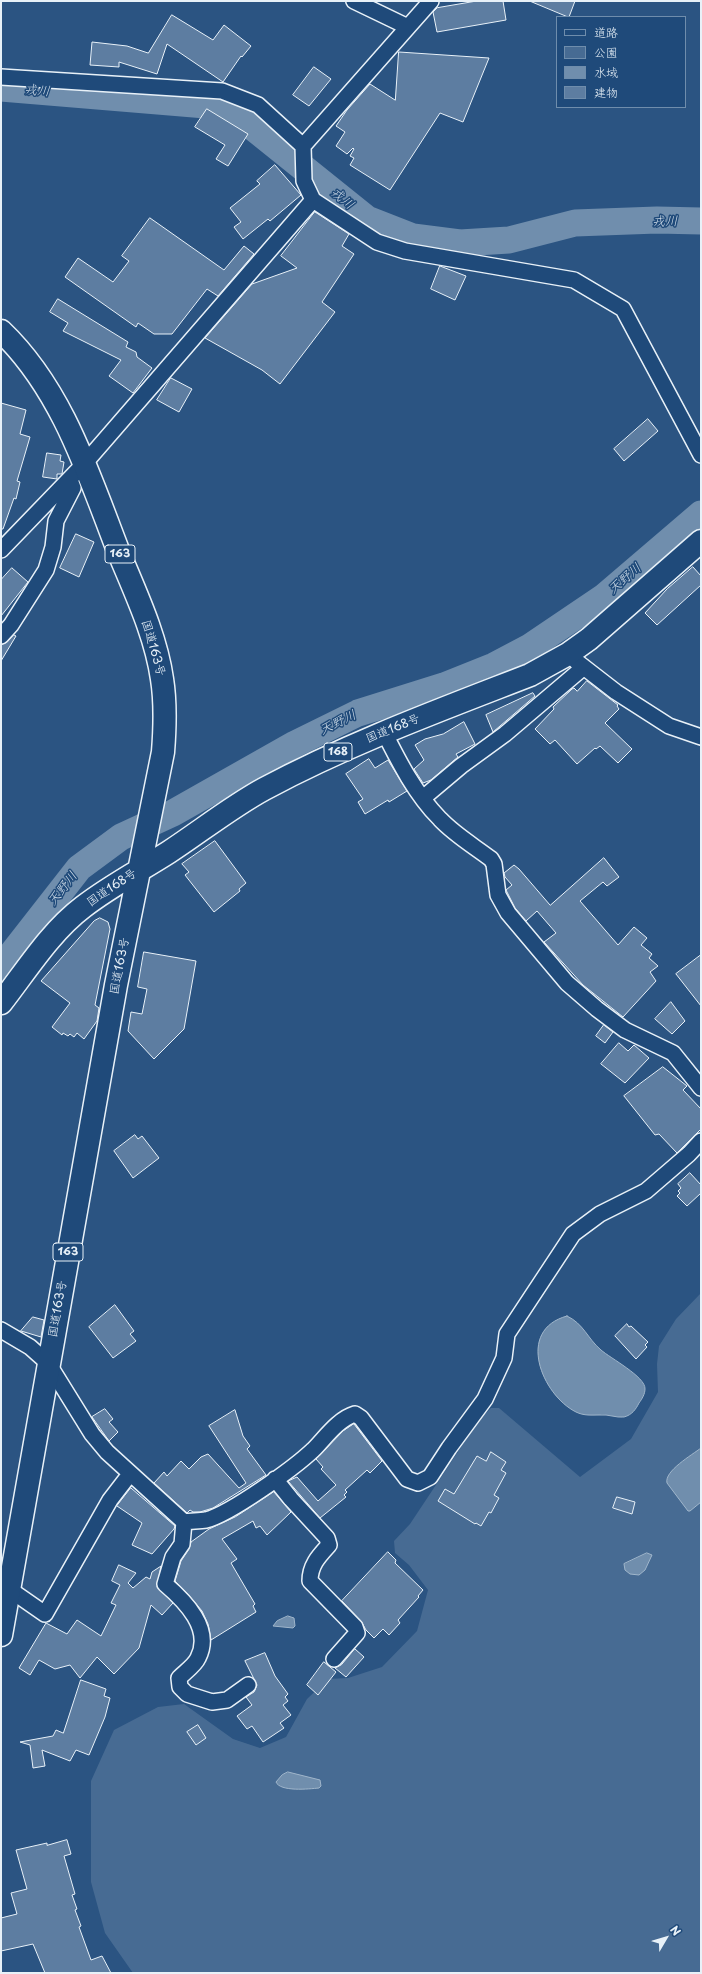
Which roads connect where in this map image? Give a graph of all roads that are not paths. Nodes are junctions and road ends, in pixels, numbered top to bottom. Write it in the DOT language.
graph roads {
  1 [pos="354,1"];
  2 [pos="432,1"];
  3 [pos="408,27"];
  4 [pos="1,77"];
  5 [pos="303,147"];
  6 [pos="313,200"];
  7 [pos="1,331"];
  8 [pos="701,455"];
  9 [pos="84,464"];
  10 [pos="70,480"];
  11 [pos="701,541"];
  12 [pos="1,550"];
  13 [pos="1,636"];
  14 [pos="576,661"];
  15 [pos="384,732"];
  16 [pos="701,737"];
  17 [pos="423,798"];
  18 [pos="138,870"];
  19 [pos="1,1003"];
  20 [pos="701,1088"];
  21 [pos="701,1140"];
  22 [pos="1,1330"];
  23 [pos="48,1363"];
  24 [pos="130,1474"];
  25 [pos="275,1478"];
  26 [pos="184,1522"];
  27 [pos="9,1589"];
  28 [pos="1,1635"];
  29 [pos="334,1659"];
  30 [pos="248,1685"];
  1 -- 3 [label="street"];
  2 -- 3 [label="street"];
  3 -- 5 [label="street"];
  4 -- 5 [label="street"];
  5 -- 6 [label="street"];
  6 -- 8 [label="street"];
  6 -- 9 [label="street"];
  7 -- 9 [label="highway, 国道163号 / 163"];
  9 -- 10 [label="street"];
  9 -- 18 [label="highway, 国道163号 / 163"];
  10 -- 12 [label="street"];
  10 -- 13 [label="street"];
  11 -- 14 [label="highway, 国道168号 / 168"];
  14 -- 15 [label="highway, 国道168号 / 168"];
  14 -- 16 [label="street"];
  14 -- 17 [label="street"];
  15 -- 17 [label="street"];
  15 -- 18 [label="highway, 国道168号 / 168"];
  17 -- 20 [label="street"];
  18 -- 19 [label="highway, 国道168号 / 168"];
  18 -- 23 [label="highway, 国道163号 / 163"];
  21 -- 25 [label="street"];
  22 -- 23 [label="street"];
  23 -- 24 [label="street"];
  23 -- 27 [label="highway, 国道163号 / 163"];
  24 -- 26 [label="street"];
  24 -- 27 [label="street"];
  25 -- 26 [label="street"];
  25 -- 29 [label="street"];
  26 -- 30 [label="street"];
  27 -- 28 [label="highway, 国道163号 / 163"];
}
